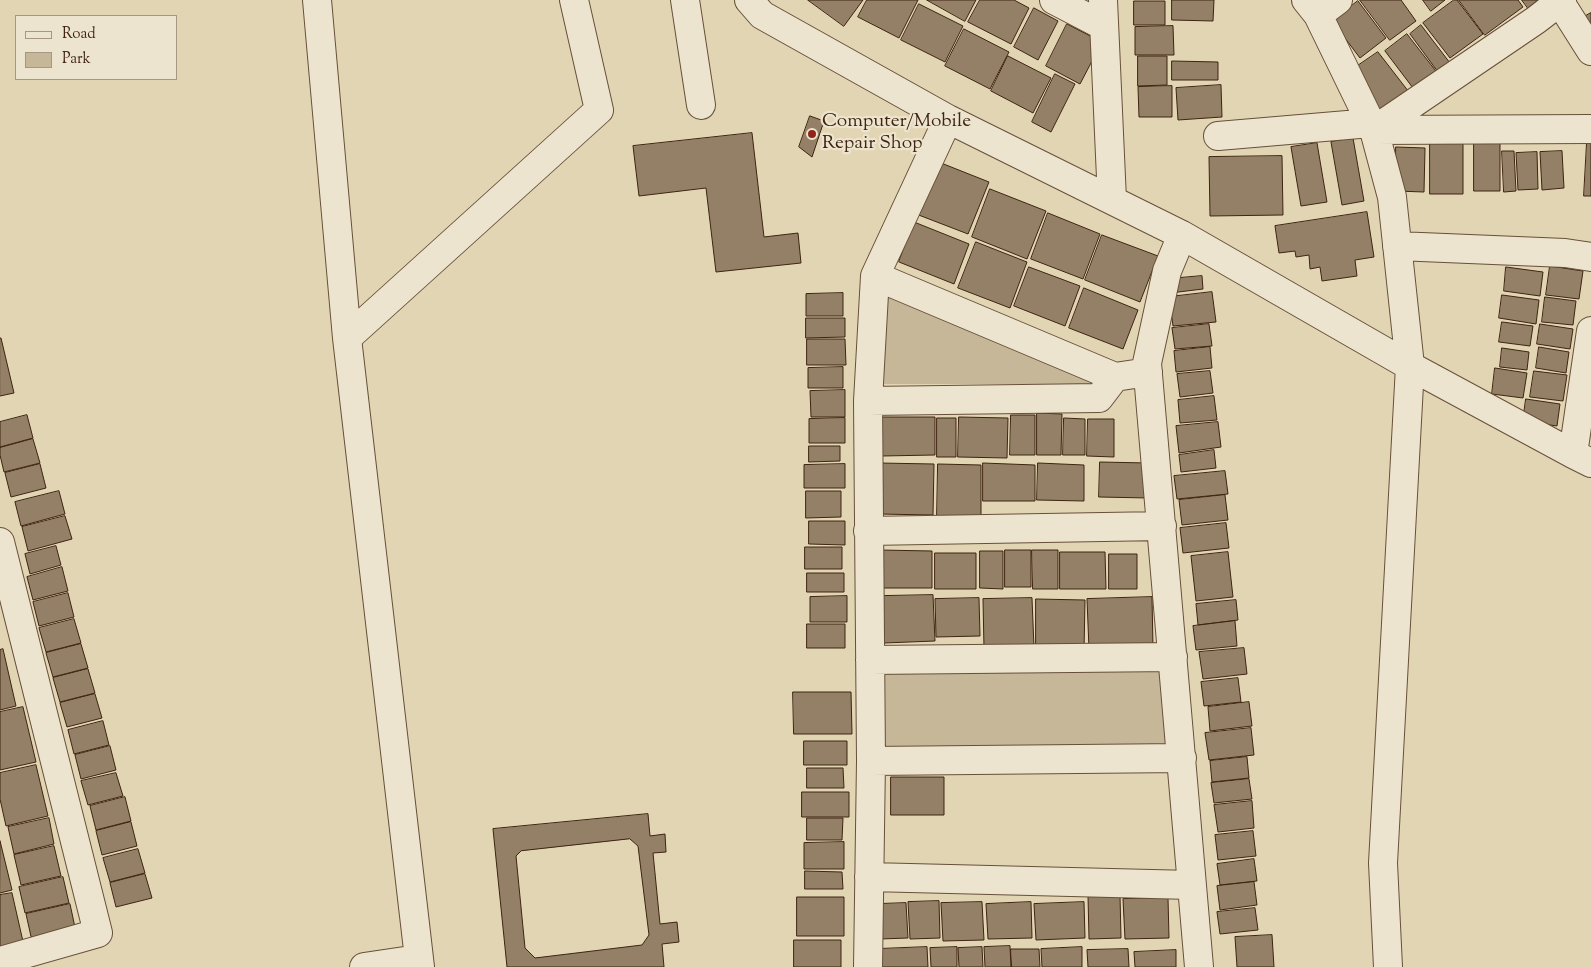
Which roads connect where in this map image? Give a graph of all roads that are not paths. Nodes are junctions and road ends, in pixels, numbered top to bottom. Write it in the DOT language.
graph roads {
  1 [pos="317,0"];
  2 [pos="574,0"];
  3 [pos="685,0"];
  4 [pos="749,0"];
  5 [pos="1054,0"];
  6 [pos="1561,1"];
  7 [pos="1321,5"];
  8 [pos="1104,13"];
  9 [pos="1591,51"];
  10 [pos="702,105"];
  11 [pos="948,118"];
  12 [pos="1373,127"];
  13 [pos="1591,129"];
  14 [pos="1218,136"];
  15 [pos="1112,200"];
  16 [pos="1182,235"];
  17 [pos="1397,246"];
  18 [pos="1591,258"];
  19 [pos="876,276"];
  20 [pos="1591,331"];
  21 [pos="347,338"];
  22 [pos="1410,366"];
  23 [pos="1148,372"];
  24 [pos="1114,377"];
  25 [pos="868,401"];
  26 [pos="1582,459"];
  27 [pos="1162,526"];
  28 [pos="868,531"];
  29 [pos="0,542"];
  30 [pos="1173,657"];
  31 [pos="870,660"];
  32 [pos="1182,758"];
  33 [pos="871,762"];
  34 [pos="869,877"];
  35 [pos="1192,885"];
  36 [pos="0,961"];
  37 [pos="419,963"];
  38 [pos="364,967"];
  39 [pos="868,967"];
  40 [pos="1199,967"];
  41 [pos="1388,967"];
  1 -- 21 [label="street"];
  2 -- 21 [label="street"];
  3 -- 10 [label="street"];
  4 -- 11 [label="street"];
  5 -- 8 [label="street"];
  6 -- 9 [label="street"];
  6 -- 12 [label="street"];
  7 -- 12 [label="street"];
  8 -- 15 [label="street"];
  11 -- 15 [label="street"];
  11 -- 19 [label="street"];
  12 -- 13 [label="street"];
  12 -- 14 [label="street"];
  12 -- 17 [label="street"];
  15 -- 16 [label="street"];
  16 -- 22 [label="street"];
  16 -- 23 [label="street"];
  17 -- 18 [label="street"];
  17 -- 22 [label="street"];
  19 -- 24 [label="street"];
  19 -- 25 [label="street"];
  20 -- 26 [label="street"];
  21 -- 37 [label="street"];
  22 -- 26 [label="street"];
  22 -- 41 [label="street"];
  23 -- 24 [label="street"];
  23 -- 27 [label="street"];
  24 -- 25 [label="street"];
  25 -- 28 [label="street"];
  27 -- 28 [label="street"];
  27 -- 30 [label="street"];
  28 -- 31 [label="street"];
  29 -- 36 [label="street"];
  30 -- 31 [label="street"];
  30 -- 32 [label="street"];
  31 -- 33 [label="street"];
  32 -- 33 [label="street"];
  32 -- 35 [label="street"];
  33 -- 34 [label="street"];
  34 -- 35 [label="street"];
  34 -- 39 [label="street"];
  35 -- 40 [label="street"];
  37 -- 38 [label="street"];
}
